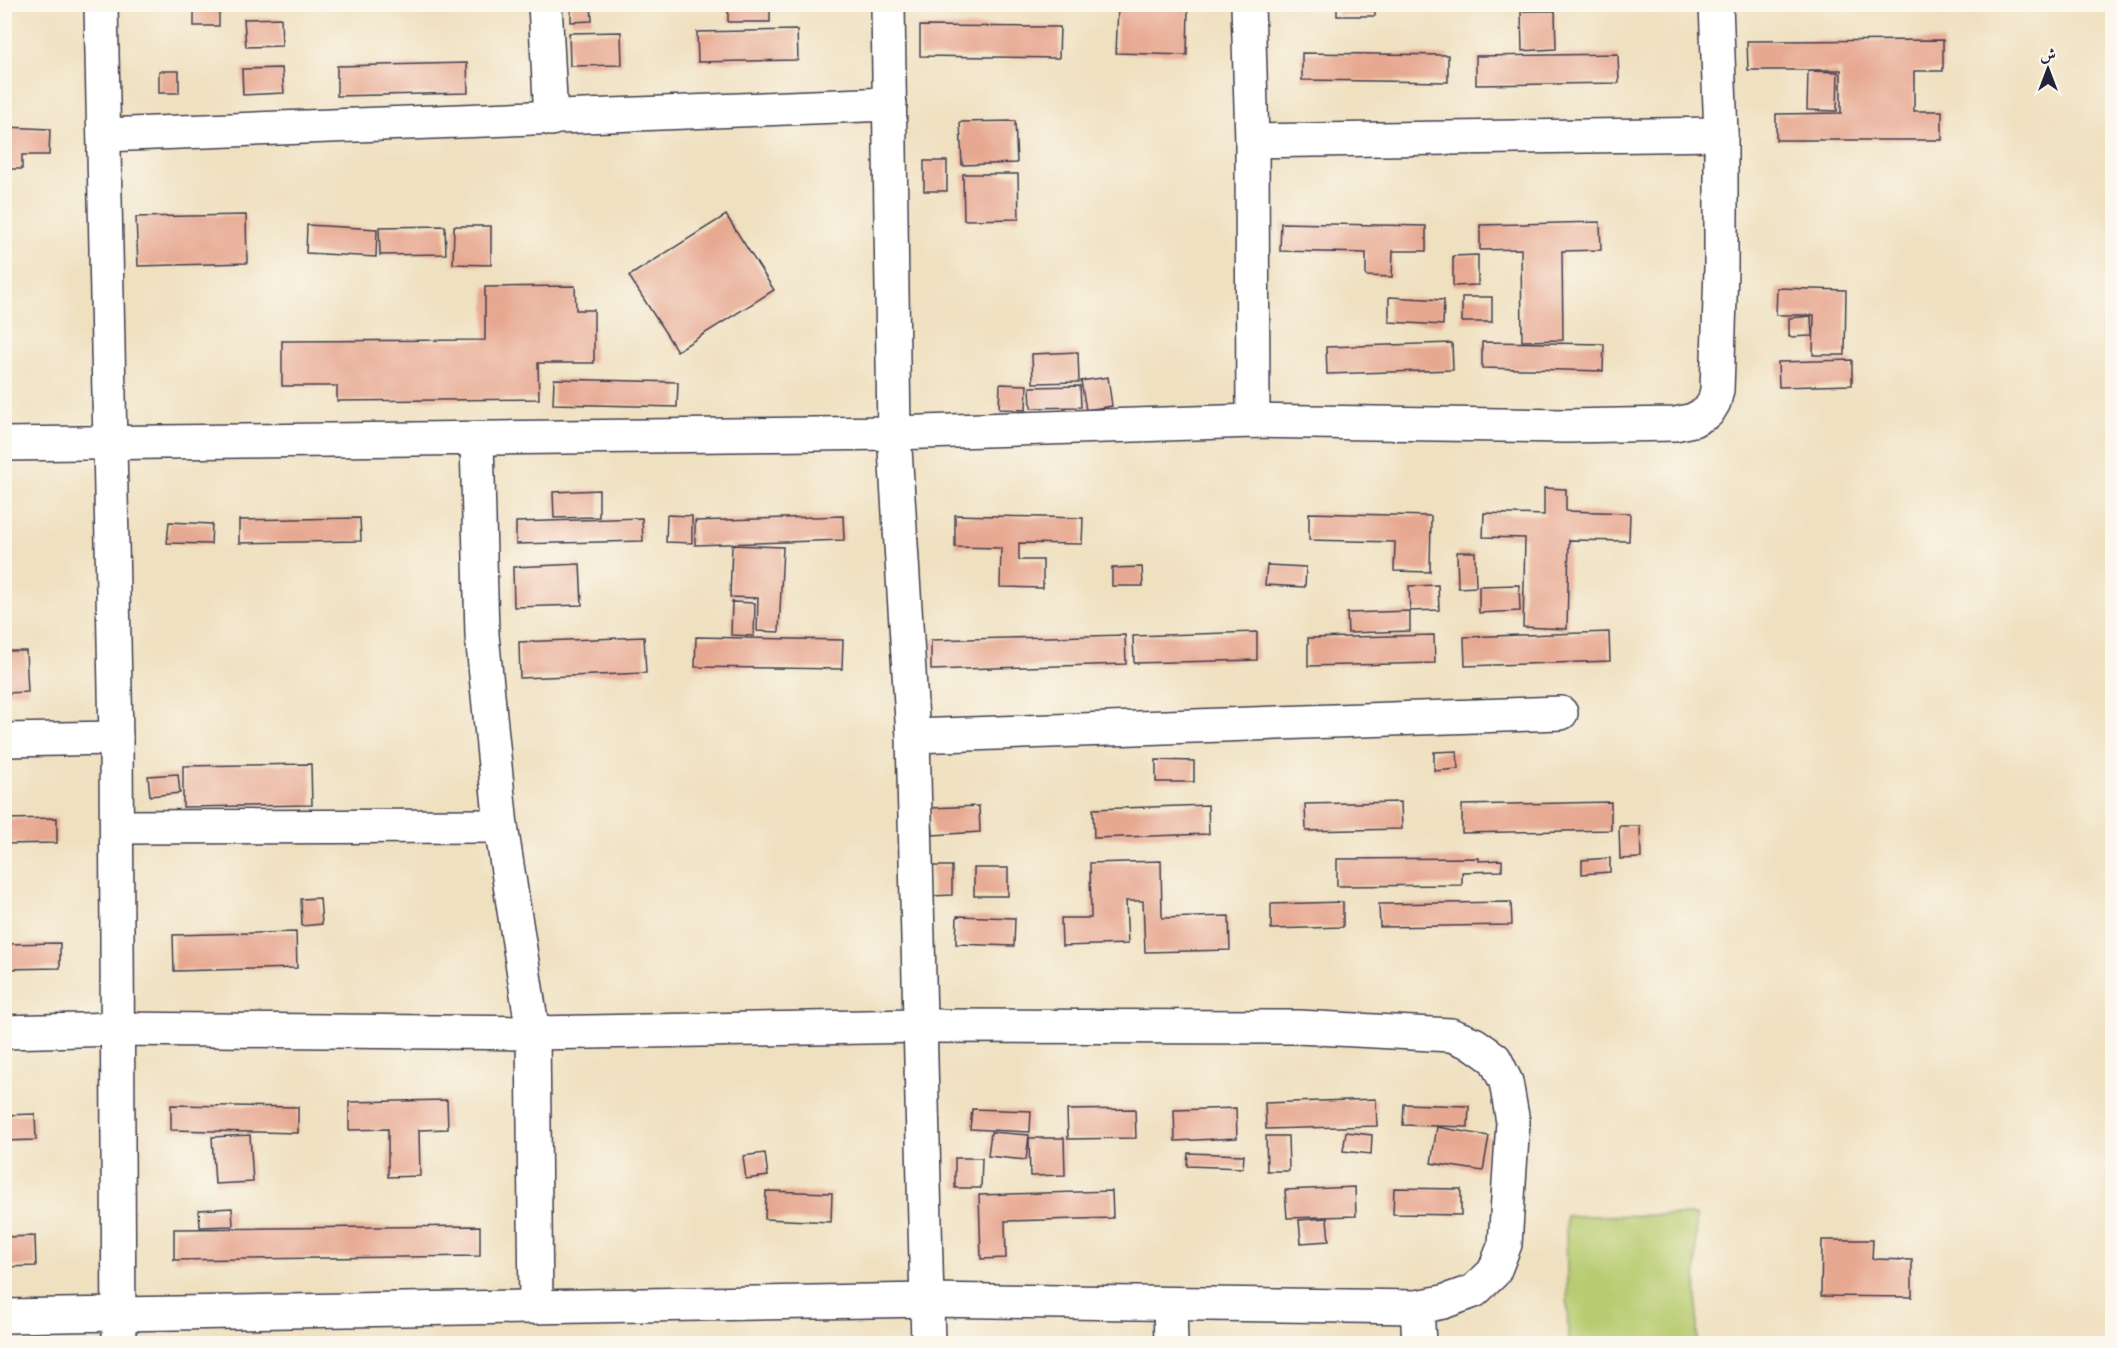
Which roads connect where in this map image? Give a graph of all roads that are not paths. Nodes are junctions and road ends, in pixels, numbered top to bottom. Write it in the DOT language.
graph roads {
  1 [pos="100,4"];
  2 [pos="545,4"];
  3 [pos="888,4"];
  4 [pos="1248,4"];
  5 [pos="1716,4"];
  6 [pos="890,104"];
  7 [pos="551,119"];
  8 [pos="1721,134"];
  9 [pos="104,135"];
  10 [pos="1252,141"];
  11 [pos="1253,421"];
  12 [pos="894,434"];
  13 [pos="477,440"];
  14 [pos="111,442"];
  15 [pos="4,444"];
  16 [pos="1561,713"];
  17 [pos="912,736"];
  18 [pos="117,738"];
  19 [pos="4,740"];
  20 [pos="501,826"];
  21 [pos="117,827"];
  22 [pos="920,1026"];
  23 [pos="118,1029"];
  24 [pos="4,1032"];
  25 [pos="533,1033"];
  26 [pos="928,1300"];
  27 [pos="1170,1304"];
  28 [pos="536,1307"];
  29 [pos="1418,1307"];
  30 [pos="4,1316"];
  31 [pos="119,1329"];
  32 [pos="928,1344"];
  33 [pos="1171,1344"];
  34 [pos="1419,1344"];
  1 -- 9 [label="street"];
  2 -- 7 [label="street"];
  3 -- 6 [label="street"];
  4 -- 10 [label="street"];
  5 -- 8 [label="street"];
  6 -- 7 [label="street"];
  6 -- 12 [label="street"];
  7 -- 9 [label="street"];
  8 -- 10 [label="street"];
  8 -- 11 [label="street"];
  9 -- 14 [label="street"];
  10 -- 11 [label="street"];
  11 -- 12 [label="street"];
  12 -- 13 [label="street"];
  12 -- 17 [label="street"];
  13 -- 14 [label="street"];
  13 -- 20 [label="street"];
  14 -- 15 [label="street"];
  14 -- 18 [label="street"];
  16 -- 17 [label="street"];
  17 -- 22 [label="street"];
  18 -- 19 [label="street"];
  18 -- 21 [label="street"];
  20 -- 21 [label="street"];
  20 -- 25 [label="street"];
  21 -- 23 [label="street"];
  22 -- 25 [label="street"];
  22 -- 26 [label="street"];
  22 -- 29 [label="street"];
  23 -- 24 [label="street"];
  23 -- 25 [label="street"];
  23 -- 31 [label="street"];
  25 -- 28 [label="street"];
  26 -- 27 [label="street"];
  26 -- 28 [label="street"];
  26 -- 32 [label="street"];
  27 -- 29 [label="street"];
  27 -- 33 [label="street"];
  28 -- 31 [label="street"];
  29 -- 34 [label="street"];
  30 -- 31 [label="street"];
}
